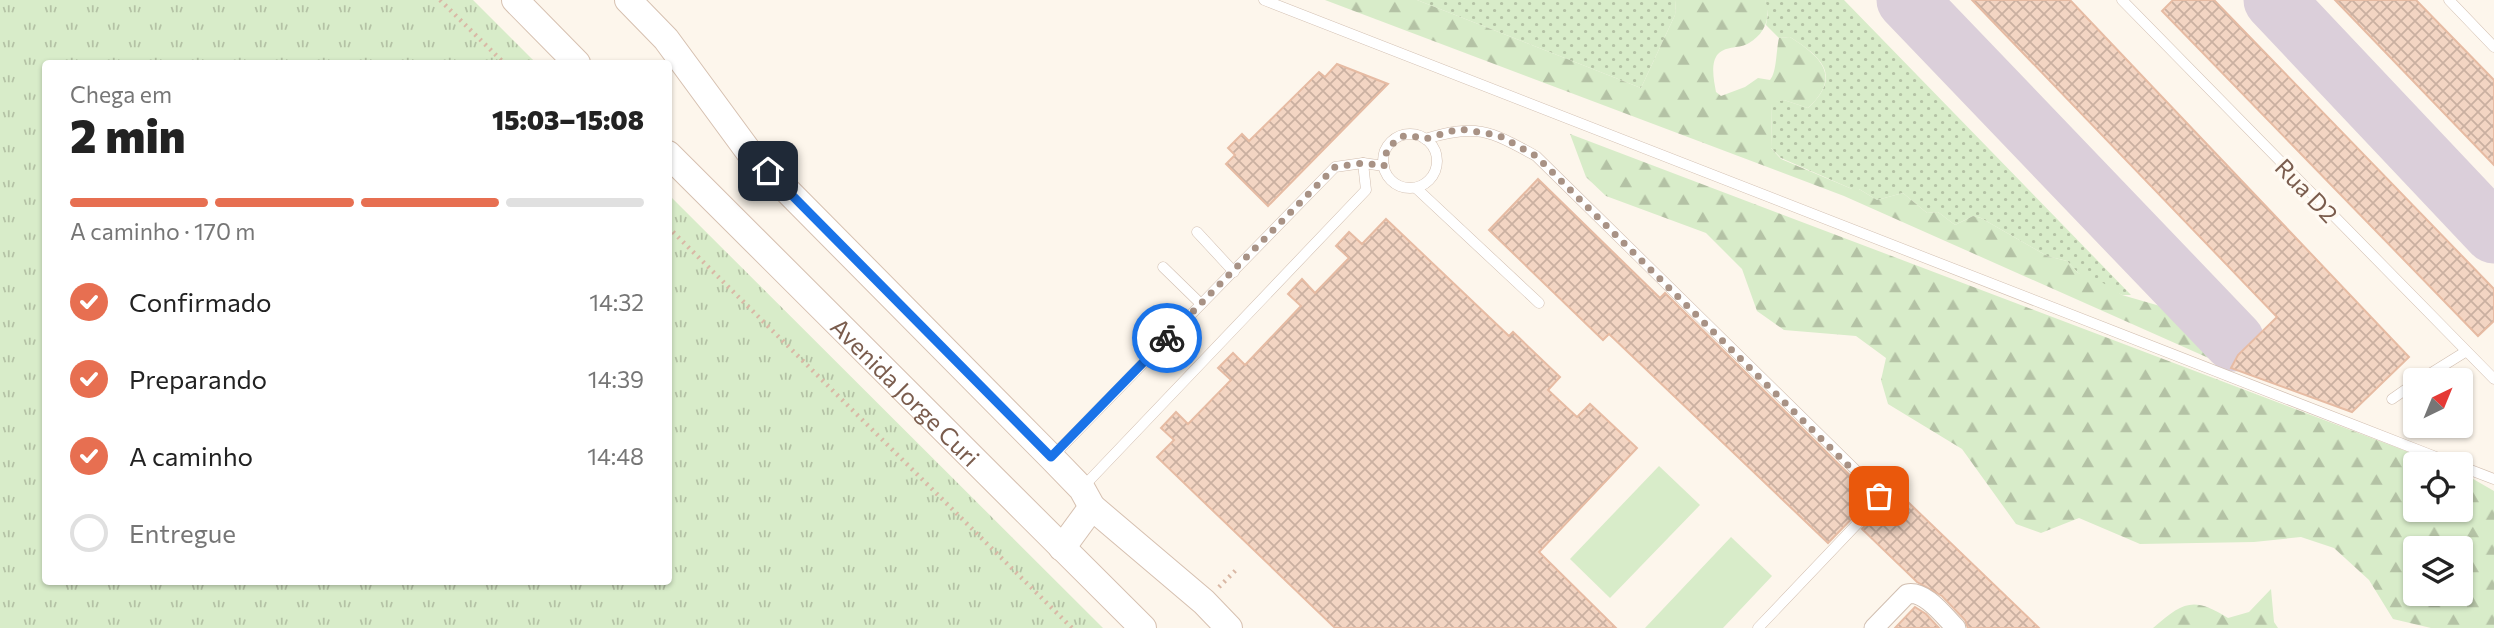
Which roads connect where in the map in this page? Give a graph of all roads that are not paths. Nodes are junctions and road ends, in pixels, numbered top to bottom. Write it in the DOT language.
graph roads {
  1 [pos="515,0"];
  2 [pos="521,0"];
  3 [pos="628,0"];
  4 [pos="1264,0"];
  5 [pos="2122,0"];
  6 [pos="2449,0"];
  7 [pos="541,27"];
  8 [pos="2494,47"];
  9 [pos="575,60"];
  10 [pos="1425,139"];
  11 [pos="672,159"];
  12 [pos="1363,163"];
  13 [pos="1384,166"];
  14 [pos="1416,188"];
  15 [pos="1197,232"];
  16 [pos="1163,267"];
  17 [pos="1234,272"];
  18 [pos="1539,303"];
  19 [pos="1201,304"];
  20 [pos="2465,352"];
  21 [pos="2439,368"];
  22 [pos="2494,379"];
  23 [pos="2403,391"];
  24 [pos="2392,399"];
  25 [pos="2423,452"];
  26 [pos="1051,457"];
  27 [pos="2473,471"];
  28 [pos="2494,479"];
  29 [pos="1087,498"];
  30 [pos="1062,548"];
  31 [pos="1143,628"];
  32 [pos="1229,628"];
  33 [pos="1758,628"];
  34 [pos="1874,628"];
  35 [pos="1956,628"];
  1 -- 7 [label="street"];
  2 -- 7 [label="street"];
  3 -- 26 [label="street"];
  4 -- 25 [label="lane"];
  5 -- 20 [label="lane, Rua D2"];
  6 -- 8 [label="lane"];
  7 -- 9 [label="street"];
  10 -- 13 [label="lane"];
  10 -- 14 [label="lane"];
  10 -- 33 [label="lane"];
  11 -- 30 [label="street, Avenida Jorge Curi"];
  12 -- 13 [label="lane"];
  12 -- 17 [label="lane"];
  12 -- 29 [label="lane"];
  13 -- 14 [label="lane"];
  14 -- 18 [label="lane"];
  15 -- 17 [label="lane"];
  16 -- 19 [label="lane"];
  17 -- 19 [label="lane"];
  19 -- 26 [label="lane"];
  20 -- 21 [label="lane"];
  20 -- 22 [label="lane, Rua D2"];
  23 -- 24 [label="lane"];
  26 -- 29 [label="street"];
  27 -- 28 [label="lane"];
  29 -- 30 [label="street"];
  29 -- 32 [label="street"];
  30 -- 31 [label="street, Avenida Jorge Curi"];
  34 -- 35 [label="street"];
}
